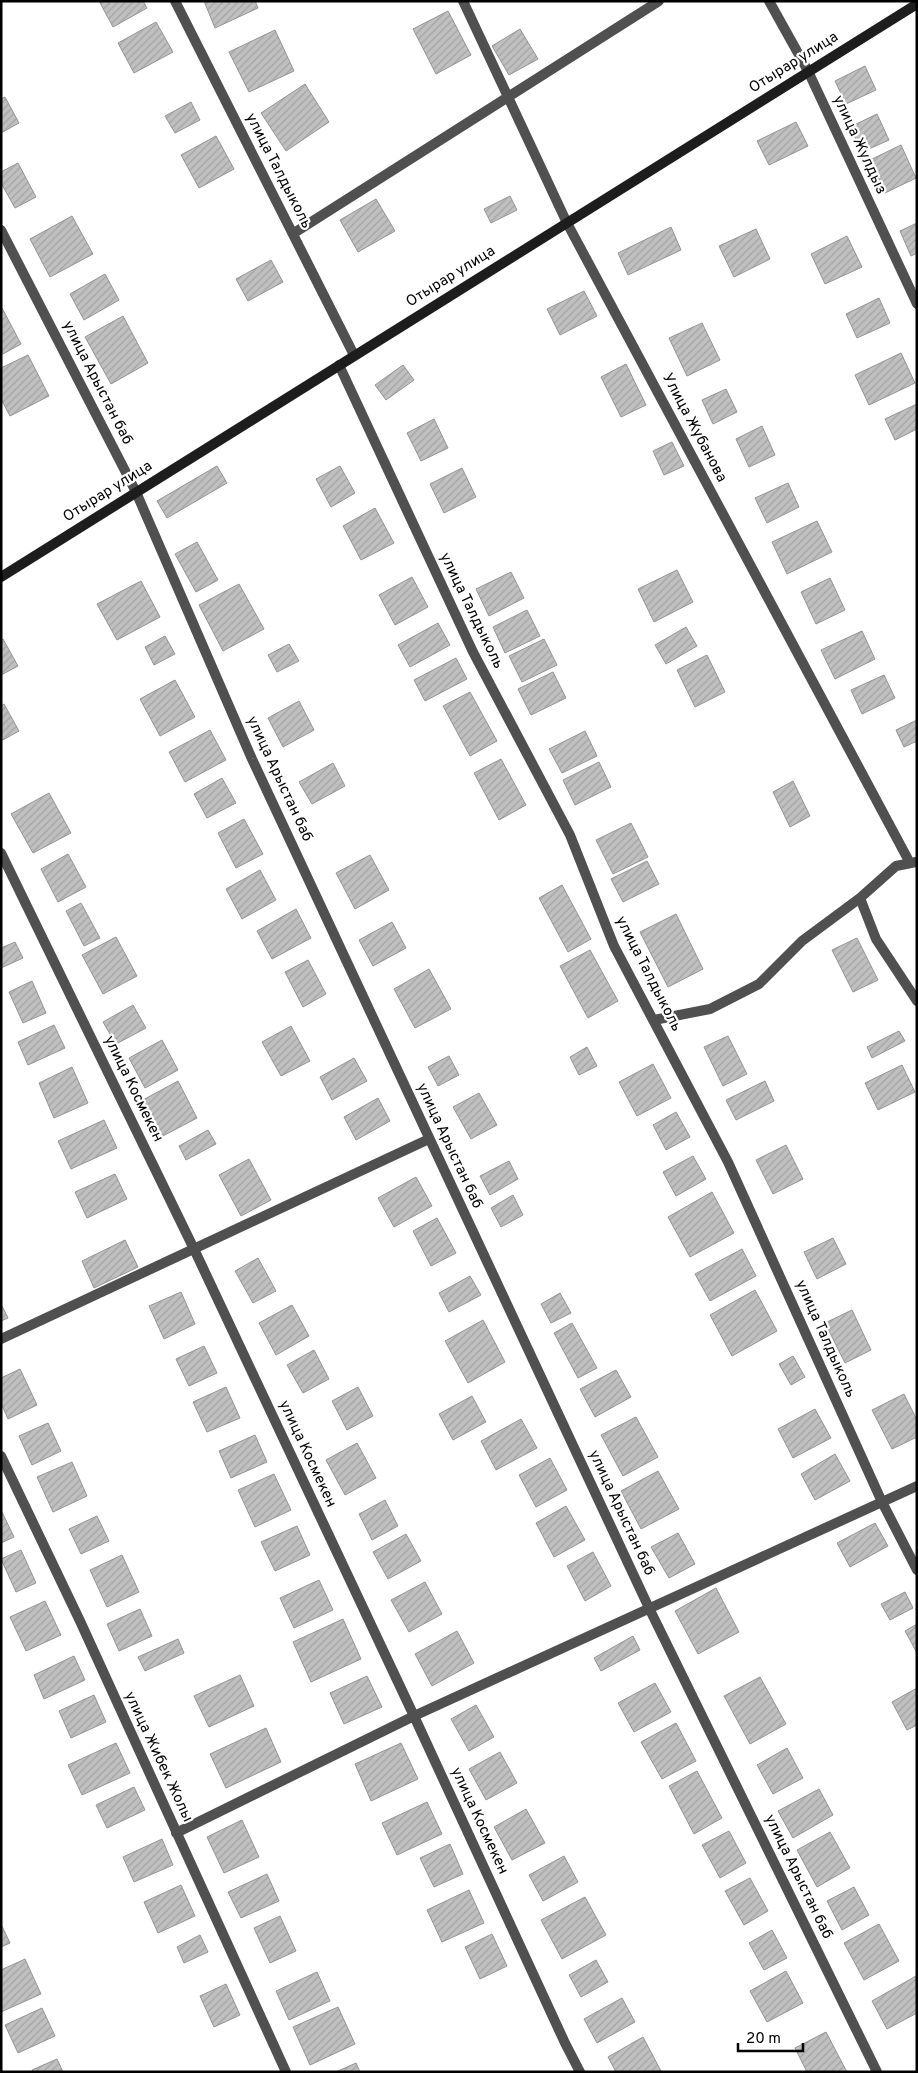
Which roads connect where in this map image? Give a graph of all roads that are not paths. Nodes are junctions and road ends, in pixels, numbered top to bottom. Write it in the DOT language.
graph roads {
  1 [pos="175,1"];
  2 [pos="463,1"];
  3 [pos="659,1"];
  4 [pos="769,1"];
  5 [pos="917,4"];
  6 [pos="808,71"];
  7 [pos="508,96"];
  8 [pos="567,223"];
  9 [pos="1,230"];
  10 [pos="294,233"];
  11 [pos="917,304"];
  12 [pos="354,355"];
  13 [pos="339,365"];
  14 [pos="136,492"];
  15 [pos="1,577"];
  16 [pos="1,852"];
  17 [pos="913,862"];
  18 [pos="860,898"];
  19 [pos="917,1000"];
  20 [pos="654,1020"];
  21 [pos="430,1139"];
  22 [pos="194,1249"];
  23 [pos="1,1339"];
  24 [pos="1,1456"];
  25 [pos="917,1486"];
  26 [pos="882,1502"];
  27 [pos="917,1570"];
  28 [pos="649,1608"];
  29 [pos="414,1716"];
  30 [pos="176,1833"];
  31 [pos="286,2072"];
  32 [pos="580,2072"];
  33 [pos="877,2072"];
  1 -- 10 [label="street, улица Талдыколь"];
  2 -- 7 [label="street, Улица Жубанова"];
  3 -- 7 [label="street"];
  4 -- 6 [label="street, улица Жулдыз"];
  5 -- 6 [label="street, Отырар улица"];
  6 -- 8 [label="street, Отырар улица"];
  6 -- 11 [label="street, улица Жулдыз"];
  7 -- 8 [label="street, Улица Жубанова"];
  7 -- 10 [label="street"];
  8 -- 12 [label="street, Отырар улица"];
  8 -- 17 [label="street, Улица Жубанова"];
  9 -- 14 [label="street, улица Арыстан баб"];
  10 -- 12 [label="street, улица Талдыколь"];
  12 -- 13 [label="street, Отырар улица"];
  13 -- 14 [label="street, Отырар улица"];
  13 -- 20 [label="street, улица Талдыколь"];
  14 -- 15 [label="street, Отырар улица"];
  14 -- 21 [label="street, улица Арыстан баб"];
  16 -- 22 [label="street, улица Космекен"];
  17 -- 18 [label="street"];
  18 -- 19 [label="street"];
  18 -- 20 [label="street"];
  20 -- 26 [label="street, улица Талдыколь"];
  21 -- 22 [label="street"];
  21 -- 28 [label="street, улица Арыстан баб"];
  22 -- 23 [label="street"];
  22 -- 29 [label="street, улица Космекен"];
  24 -- 30 [label="street, улица Жибек Жолы"];
  25 -- 26 [label="street"];
  26 -- 27 [label="street, улица Талдыколь"];
  26 -- 28 [label="street"];
  28 -- 29 [label="street"];
  28 -- 33 [label="street, улица Арыстан баб"];
  29 -- 30 [label="street"];
  29 -- 32 [label="street, улица Космекен"];
  30 -- 31 [label="street, улица Жибек Жолы"];
}
